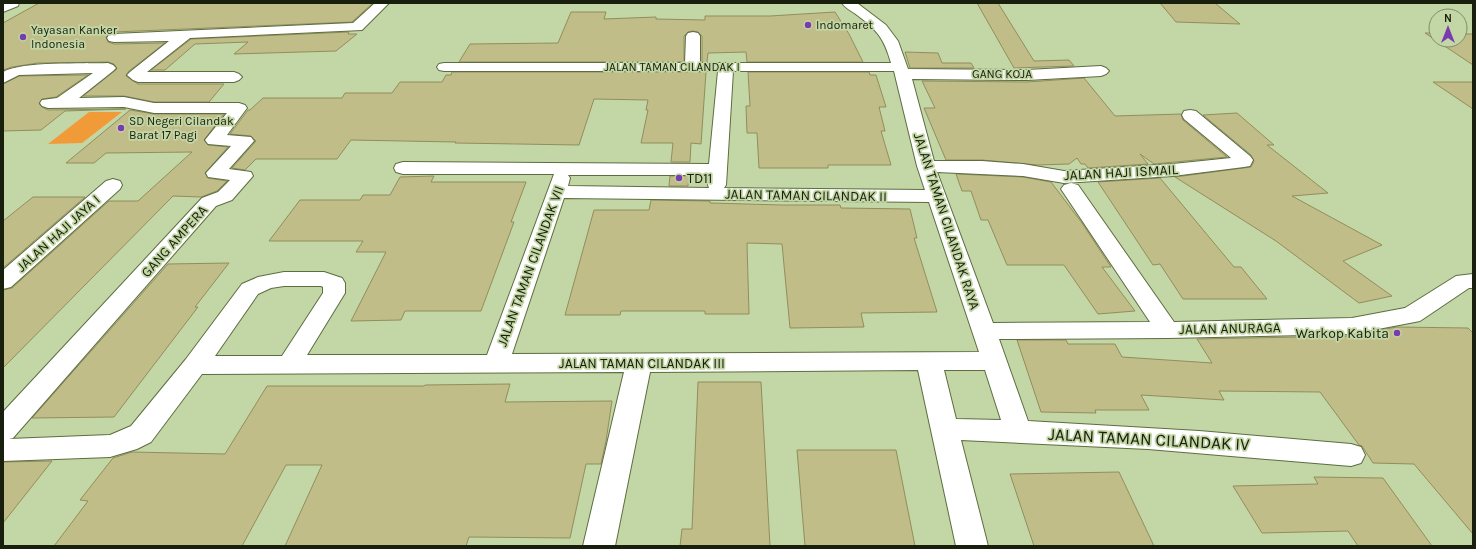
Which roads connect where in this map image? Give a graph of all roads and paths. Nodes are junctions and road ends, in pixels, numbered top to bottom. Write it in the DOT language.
graph roads {
  1 [pos="13,3"];
  2 [pos="383,3"];
  3 [pos="848,3"];
  4 [pos="3,8"];
  5 [pos="183,36"];
  6 [pos="693,36"];
  7 [pos="114,38"];
  8 [pos="444,67"];
  9 [pos="692,67"];
  10 [pos="726,67"];
  11 [pos="901,70"];
  12 [pos="1101,71"];
  13 [pos="138,72"];
  14 [pos="103,73"];
  15 [pos="3,78"];
  16 [pos="202,106"];
  17 [pos="1190,115"];
  18 [pos="926,166"];
  19 [pos="403,168"];
  20 [pos="565,169"];
  21 [pos="718,170"];
  22 [pos="113,185"];
  23 [pos="1071,189"];
  24 [pos="556,192"];
  25 [pos="716,194"];
  26 [pos="936,196"];
  27 [pos="1473,281"];
  28 [pos="3,282"];
  29 [pos="1168,330"];
  30 [pos="984,331"];
  31 [pos="994,361"];
  32 [pos="930,362"];
  33 [pos="639,363"];
  34 [pos="496,364"];
  35 [pos="195,366"];
  36 [pos="289,366"];
  37 [pos="946,429"];
  38 [pos="3,430"];
  39 [pos="1018,431"];
  40 [pos="3,450"];
  41 [pos="1351,454"];
  42 [pos="599,546"];
  43 [pos="972,546"];
  1 -- 4 [label="street"];
  2 -- 5 [label="street"];
  3 -- 11 [label="street, JALAN TAMAN CILANDAK RAYA"];
  5 -- 7 [label="street"];
  5 -- 13 [label="street"];
  6 -- 9 [label="street"];
  8 -- 9 [label="street, JALAN TAMAN CILANDAK I"];
  9 -- 10 [label="street, JALAN TAMAN CILANDAK I"];
  10 -- 11 [label="street, JALAN TAMAN CILANDAK I"];
  10 -- 21 [label="street"];
  11 -- 12 [label="street, GANG KOJA"];
  11 -- 18 [label="street, JALAN TAMAN CILANDAK RAYA"];
  13 -- 14 [label="street"];
  13 -- 16 [label="street"];
  14 -- 15 [label="street"];
  14 -- 16 [label="street, GANG AMPERA"];
  16 -- 38 [label="street, GANG AMPERA"];
  17 -- 18 [label="street, JALAN HAJI ISMAIL"];
  18 -- 26 [label="street, JALAN TAMAN CILANDAK RAYA"];
  19 -- 20 [label="street, JALAN TAMAN CILANDAK II"];
  20 -- 21 [label="street, JALAN TAMAN CILANDAK II"];
  20 -- 24 [label="street, JALAN TAMAN CILANDAK VII"];
  21 -- 25 [label="street"];
  22 -- 28 [label="street, JALAN HAJI JAYA I"];
  23 -- 29 [label="street, JALAN ANURAGA"];
  24 -- 25 [label="street, JALAN TAMAN CILANDAK II"];
  24 -- 34 [label="street, JALAN TAMAN CILANDAK VII"];
  25 -- 26 [label="street, JALAN TAMAN CILANDAK II"];
  26 -- 30 [label="street, JALAN TAMAN CILANDAK RAYA"];
  27 -- 29 [label="street, JALAN ANURAGA"];
  29 -- 30 [label="street, JALAN ANURAGA"];
  30 -- 31 [label="street, JALAN TAMAN CILANDAK RAYA"];
  31 -- 32 [label="street, JALAN TAMAN CILANDAK III"];
  31 -- 39 [label="street, JALAN TAMAN CILANDAK RAYA"];
  32 -- 33 [label="street, JALAN TAMAN CILANDAK III"];
  32 -- 37 [label="street"];
  33 -- 34 [label="street, JALAN TAMAN CILANDAK III"];
  33 -- 42 [label="street"];
  34 -- 36 [label="street, JALAN TAMAN CILANDAK III"];
  35 -- 36 [label="street, JALAN TAMAN CILANDAK III"];
  35 -- 36 [label="street"];
  35 -- 40 [label="street"];
  37 -- 39 [label="street, JALAN TAMAN CILANDAK IV"];
  37 -- 43 [label="street"];
  39 -- 41 [label="street, JALAN TAMAN CILANDAK IV"];
}
